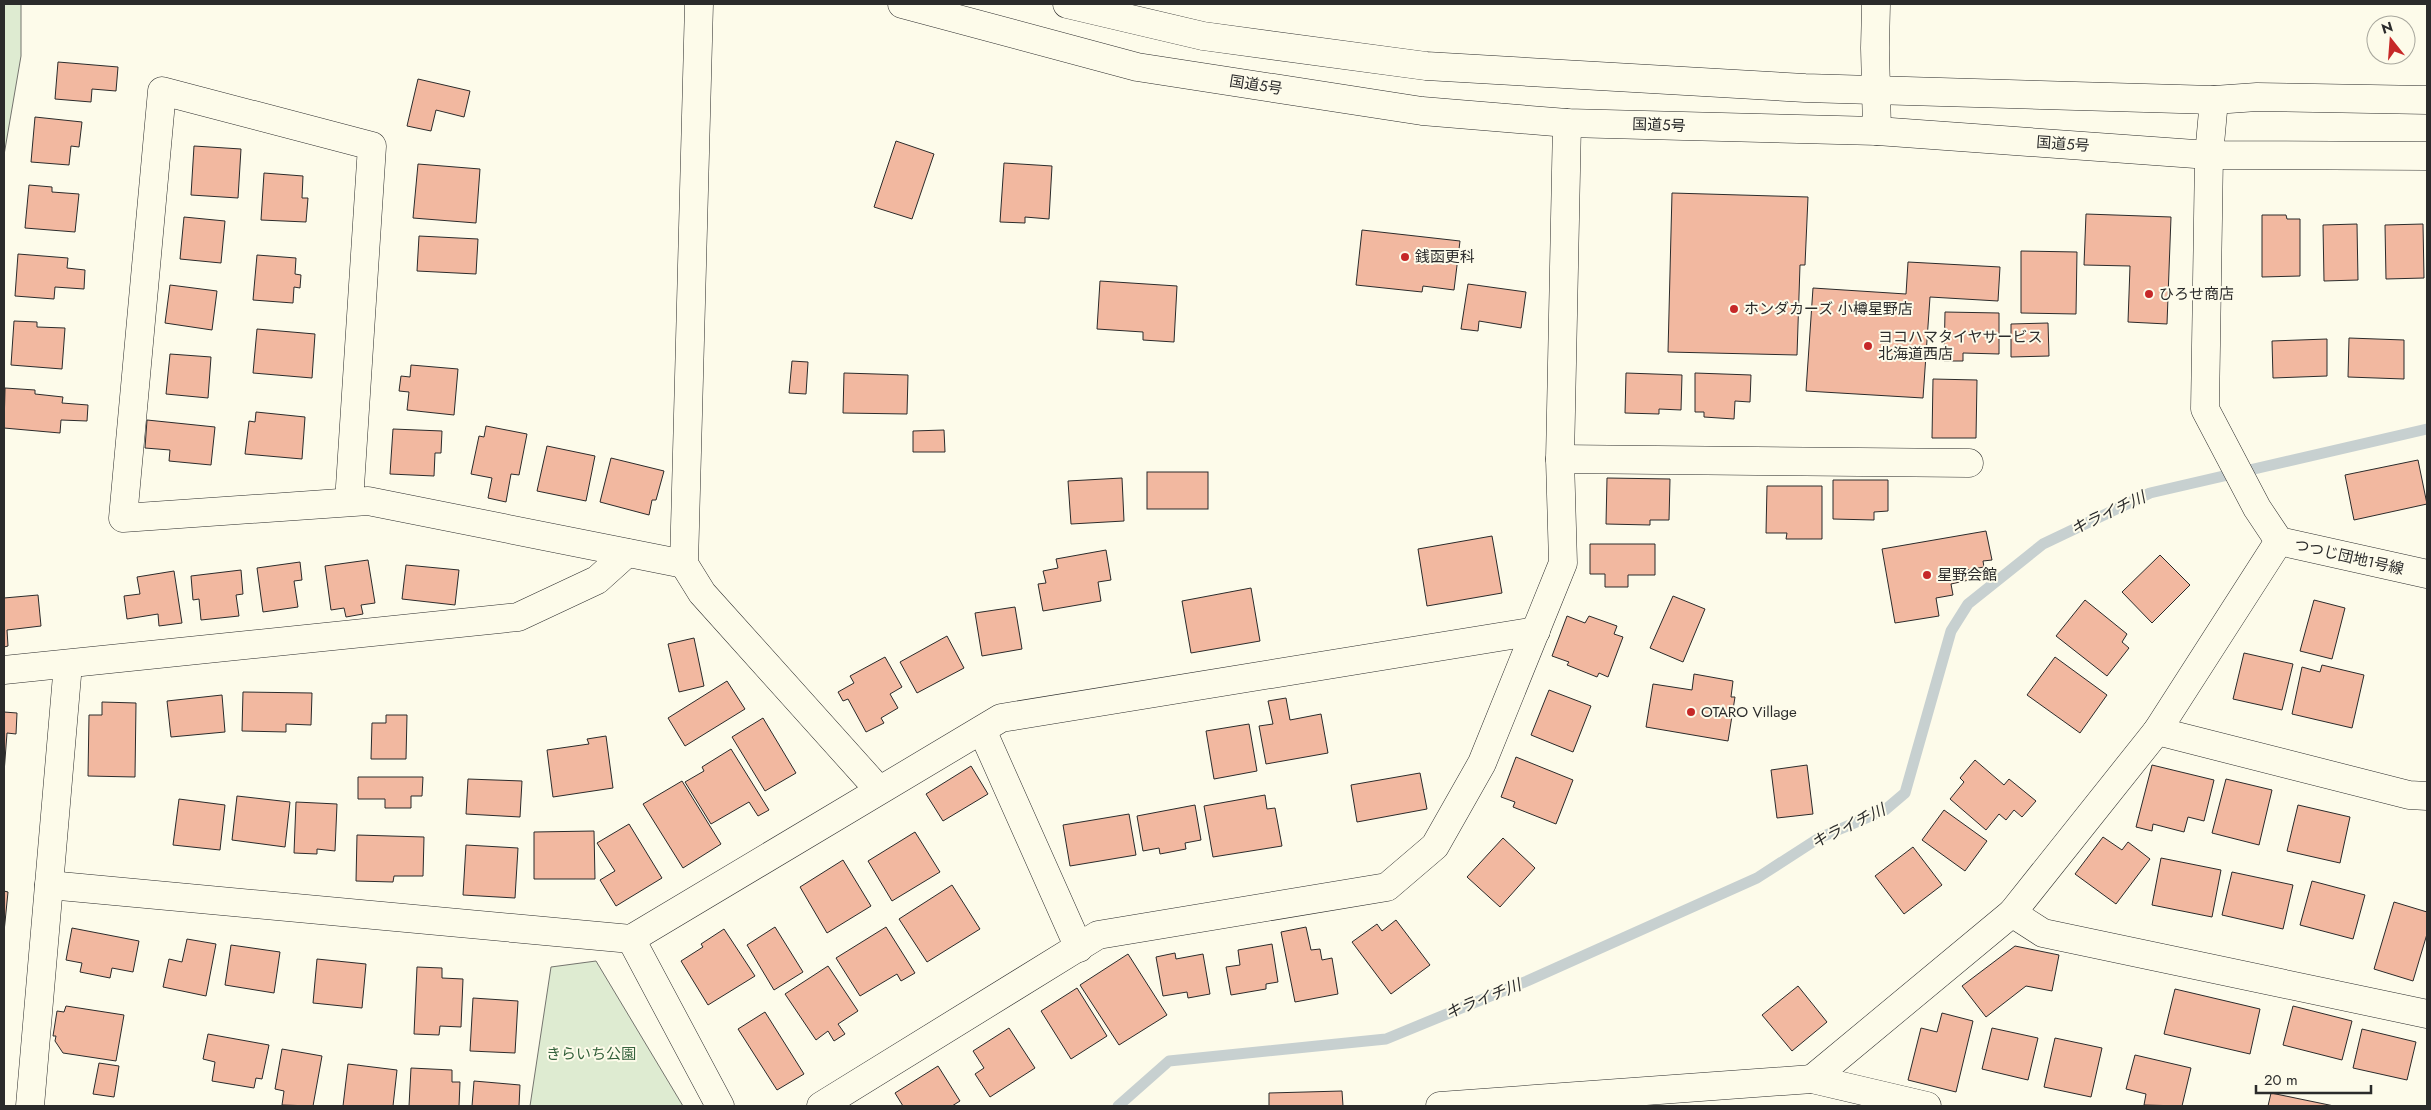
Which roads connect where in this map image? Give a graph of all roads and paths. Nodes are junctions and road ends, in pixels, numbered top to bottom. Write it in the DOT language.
graph roads {
  1 [pos="699,4"];
  2 [pos="902,4"];
  3 [pos="1067,4"];
  4 [pos="1876,4"];
  5 [pos="1876,89"];
  6 [pos="2214,100"];
  7 [pos="2427,100"];
  8 [pos="1567,123"];
  9 [pos="1877,131"];
  10 [pos="2209,155"];
  11 [pos="2427,156"];
  12 [pos="1560,459"];
  13 [pos="1969,463"];
  14 [pos="349,502"];
  15 [pos="2279,541"];
  16 [pos="628,553"];
  17 [pos="684,564"];
  18 [pos="2427,574"];
  19 [pos="1536,631"];
  20 [pos="68,664"];
  21 [pos="4,670"];
  22 [pos="982,730"];
  23 [pos="2157,731"];
  24 [pos="879,790"];
  25 [pos="2427,796"];
  26 [pos="48,885"];
  27 [pos="2012,913"];
  28 [pos="631,938"];
  29 [pos="1079,948"];
  30 [pos="2427,1014"];
  31 [pos="1812,1079"];
  32 [pos="30,1106"];
  33 [pos="720,1106"];
  34 [pos="821,1106"];
  35 [pos="1440,1106"];
  36 [pos="1927,1106"];
  1 -- 17 [label="main road"];
  2 -- 8 [label="main road, 国道5号"];
  3 -- 5 [label="main road"];
  4 -- 5 [label="main road"];
  5 -- 6 [label="main road"];
  5 -- 9 [label="main road"];
  6 -- 7 [label="main road"];
  6 -- 10 [label="main road, つつじ団地1号線"];
  8 -- 9 [label="main road, 国道5号"];
  8 -- 12 [label="main road"];
  9 -- 10 [label="main road, 国道5号"];
  10 -- 11 [label="main road, 国道5号"];
  10 -- 15 [label="main road, つつじ団地1号線"];
  12 -- 13 [label="main road"];
  12 -- 19 [label="main road"];
  14 -- 14 [label="main road"];
  14 -- 16 [label="main road"];
  15 -- 18 [label="main road, つつじ団地1号線"];
  15 -- 23 [label="main road"];
  16 -- 17 [label="main road"];
  16 -- 20 [label="main road"];
  17 -- 24 [label="main road"];
  19 -- 22 [label="main road"];
  19 -- 29 [label="main road"];
  20 -- 21 [label="main road"];
  20 -- 26 [label="main road"];
  22 -- 24 [label="main road"];
  22 -- 29 [label="main road"];
  23 -- 25 [label="main road"];
  23 -- 27 [label="main road"];
  24 -- 28 [label="main road"];
  26 -- 28 [label="main road"];
  26 -- 32 [label="main road"];
  27 -- 30 [label="main road"];
  27 -- 31 [label="main road"];
  28 -- 33 [label="main road"];
  29 -- 34 [label="main road"];
  31 -- 35 [label="main road"];
  31 -- 36 [label="main road"];
}
